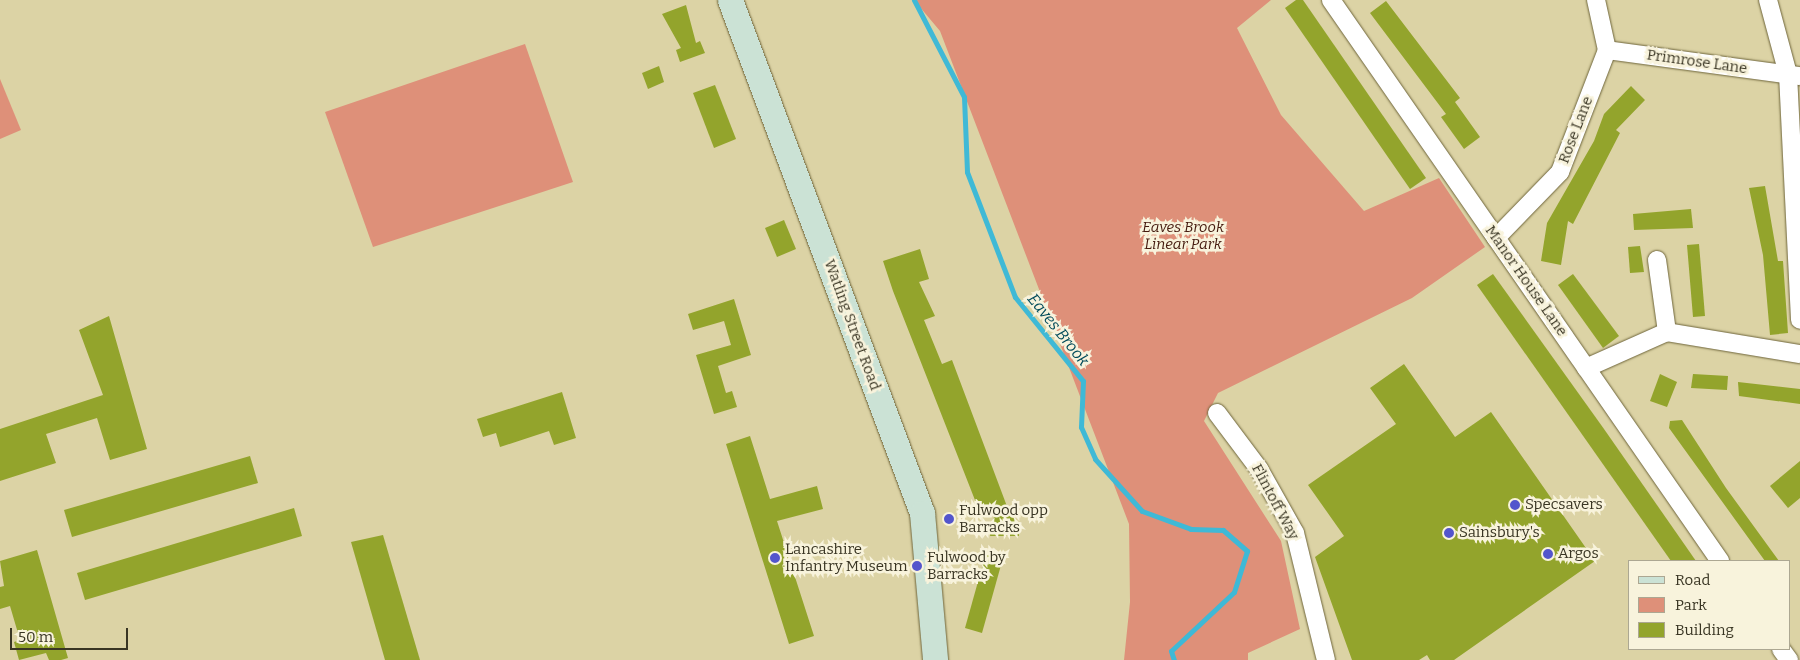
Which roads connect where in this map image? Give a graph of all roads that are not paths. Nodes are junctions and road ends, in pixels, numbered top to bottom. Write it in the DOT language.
graph roads {
  1 [pos="730,0"];
  2 [pos="1332,0"];
  3 [pos="1596,0"];
  4 [pos="1768,0"];
  5 [pos="1607,50"];
  6 [pos="1794,75"];
  7 [pos="1496,238"];
  8 [pos="1657,260"];
  9 [pos="1800,320"];
  10 [pos="1667,332"];
  11 [pos="1800,354"];
  12 [pos="1586,368"];
  13 [pos="1217,413"];
  14 [pos="1719,560"];
  15 [pos="935,660"];
  16 [pos="1326,660"];
  1 -- 15 [label="main road, Watling Street Road"];
  2 -- 7 [label="street, Manor House Lane"];
  3 -- 5 [label="street"];
  4 -- 6 [label="street"];
  5 -- 6 [label="street, Primrose Lane"];
  5 -- 7 [label="street, Rose Lane"];
  6 -- 9 [label="street"];
  7 -- 12 [label="street, Manor House Lane"];
  8 -- 10 [label="street"];
  10 -- 11 [label="street"];
  10 -- 12 [label="street"];
  12 -- 14 [label="street, Manor House Lane"];
  13 -- 16 [label="street, Flintoff Way"];
}
